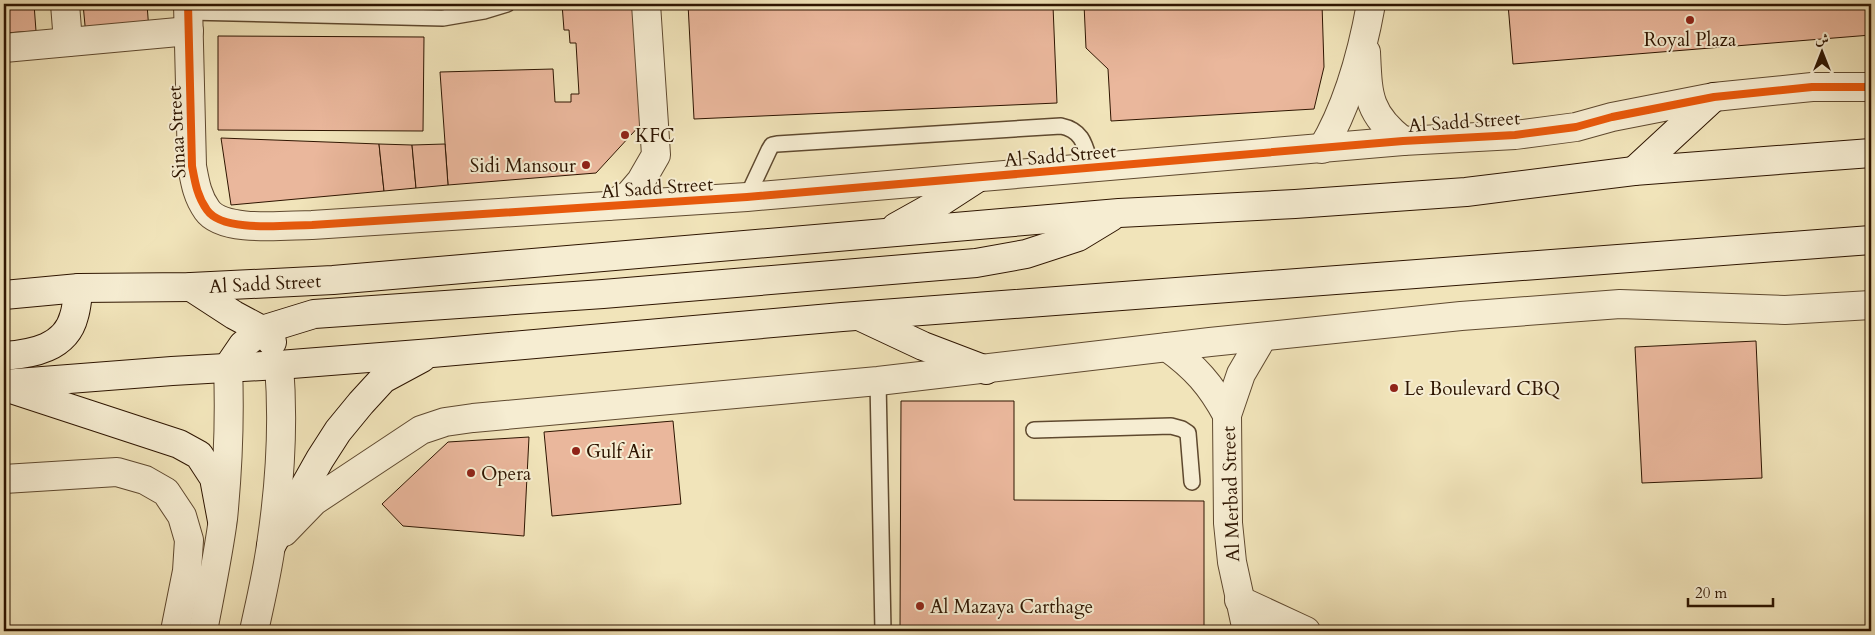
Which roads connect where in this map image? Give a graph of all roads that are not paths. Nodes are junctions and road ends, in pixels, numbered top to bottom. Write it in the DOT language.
graph roads {
  1 [pos="65,4"];
  2 [pos="507,4"];
  3 [pos="646,4"];
  4 [pos="1371,4"];
  5 [pos="188,16"];
  6 [pos="1365,35"];
  7 [pos="68,42"];
  8 [pos="4,48"];
  9 [pos="1871,87"];
  10 [pos="1714,97"];
  11 [pos="1403,141"];
  12 [pos="1322,149"];
  13 [pos="1871,153"];
  14 [pos="1092,169"];
  15 [pos="1634,171"];
  16 [pos="976,178"];
  17 [pos="747,197"];
  18 [pos="608,206"];
  19 [pos="1119,213"];
  20 [pos="248,226"];
  21 [pos="886,232"];
  22 [pos="1871,240"];
  23 [pos="191,286"];
  24 [pos="79,288"];
  25 [pos="4,295"];
  26 [pos="1871,305"];
  27 [pos="858,316"];
  28 [pos="262,330"];
  29 [pos="1262,338"];
  30 [pos="1167,347"];
  31 [pos="432,353"];
  32 [pos="4,356"];
  33 [pos="280,365"];
  34 [pos="228,367"];
  35 [pos="986,370"];
  36 [pos="878,381"];
  37 [pos="4,386"];
  38 [pos="1227,415"];
  39 [pos="1034,430"];
  40 [pos="4,479"];
  41 [pos="1192,482"];
  42 [pos="222,521"];
  43 [pos="271,546"];
  44 [pos="1239,600"];
  45 [pos="175,631"];
  46 [pos="203,631"];
  47 [pos="254,631"];
  48 [pos="883,631"];
  49 [pos="1247,631"];
  50 [pos="1306,631"];
  1 -- 7 [label="main road"];
  2 -- 5 [label="lane"];
  3 -- 18 [label="main road"];
  4 -- 6 [label="main road"];
  5 -- 7 [label="main road"];
  5 -- 20 [label="main road, Sinaa Street"];
  6 -- 11 [label="main road"];
  6 -- 12 [label="main road"];
  7 -- 8 [label="main road"];
  9 -- 10 [label="main road, Al Sadd Street"];
  10 -- 11 [label="main road, Al Sadd Street"];
  10 -- 15 [label="main road"];
  11 -- 12 [label="main road, Al Sadd Street"];
  12 -- 14 [label="main road, Al Sadd Street"];
  13 -- 15 [label="main road, Al Sadd Street"];
  14 -- 16 [label="main road, Al Sadd Street"];
  14 -- 17 [label="lane"];
  15 -- 19 [label="main road, Al Sadd Street"];
  16 -- 17 [label="main road, Al Sadd Street"];
  16 -- 21 [label="main road"];
  17 -- 18 [label="main road, Al Sadd Street"];
  18 -- 20 [label="main road, Al Sadd Street"];
  19 -- 21 [label="main road, Al Sadd Street"];
  19 -- 28 [label="main road"];
  21 -- 23 [label="main road, Al Sadd Street"];
  22 -- 27 [label="main road"];
  23 -- 24 [label="main road, Al Sadd Street"];
  23 -- 28 [label="main road"];
  24 -- 25 [label="main road, Al Sadd Street"];
  24 -- 32 [label="main road"];
  26 -- 29 [label="main road"];
  27 -- 31 [label="main road"];
  27 -- 35 [label="main road"];
  28 -- 33 [label="main road"];
  28 -- 34 [label="main road"];
  29 -- 30 [label="main road"];
  29 -- 38 [label="main road, Al Merbad Street"];
  30 -- 35 [label="main road"];
  30 -- 38 [label="main road, Al Merbad Street"];
  31 -- 33 [label="main road"];
  31 -- 43 [label="main road"];
  33 -- 34 [label="main road"];
  33 -- 43 [label="main road"];
  34 -- 37 [label="main road"];
  34 -- 42 [label="main road"];
  35 -- 36 [label="main road"];
  36 -- 43 [label="main road"];
  36 -- 48 [label="lane"];
  37 -- 42 [label="main road"];
  38 -- 44 [label="main road, Al Merbad Street"];
  39 -- 41 [label="lane"];
  40 -- 45 [label="main road"];
  42 -- 46 [label="main road"];
  43 -- 47 [label="main road"];
  44 -- 49 [label="main road, Al Merbad Street"];
  44 -- 50 [label="main road"];
}
